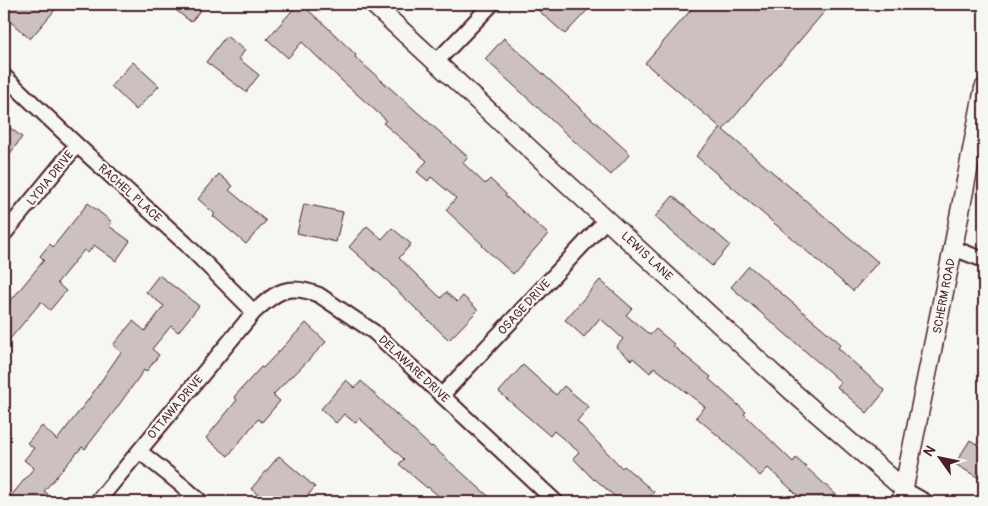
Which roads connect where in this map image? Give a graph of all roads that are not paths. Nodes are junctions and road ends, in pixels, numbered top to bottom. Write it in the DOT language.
graph roads {
  1 [pos="373,4"];
  2 [pos="492,4"];
  3 [pos="436,62"];
  4 [pos="4,76"];
  5 [pos="984,88"];
  6 [pos="77,145"];
  7 [pos="607,219"];
  8 [pos="4,234"];
  9 [pos="954,248"];
  10 [pos="984,260"];
  11 [pos="254,312"];
  12 [pos="442,395"];
  13 [pos="139,451"];
  14 [pos="903,496"];
  15 [pos="97,502"];
  16 [pos="201,502"];
  17 [pos="556,502"];
  18 [pos="926,502"];
  1 -- 3 [label="street, LEWIS LANE"];
  2 -- 3 [label="street"];
  3 -- 7 [label="street, LEWIS LANE"];
  4 -- 6 [label="street, RACHEL PLACE"];
  5 -- 9 [label="street, SCHERM ROAD"];
  6 -- 8 [label="street, LYDIA DRIVE"];
  6 -- 11 [label="street, RACHEL PLACE"];
  7 -- 12 [label="street, OSAGE DRIVE"];
  7 -- 14 [label="street, LEWIS LANE"];
  9 -- 10 [label="street"];
  9 -- 14 [label="street, SCHERM ROAD"];
  11 -- 12 [label="street, DELAWARE DRIVE"];
  11 -- 13 [label="street, OTTAWA DRIVE"];
  12 -- 17 [label="street, DELAWARE DRIVE"];
  13 -- 15 [label="street, OTTAWA DRIVE"];
  13 -- 16 [label="street"];
  14 -- 18 [label="street, LEWIS LANE"];
}
